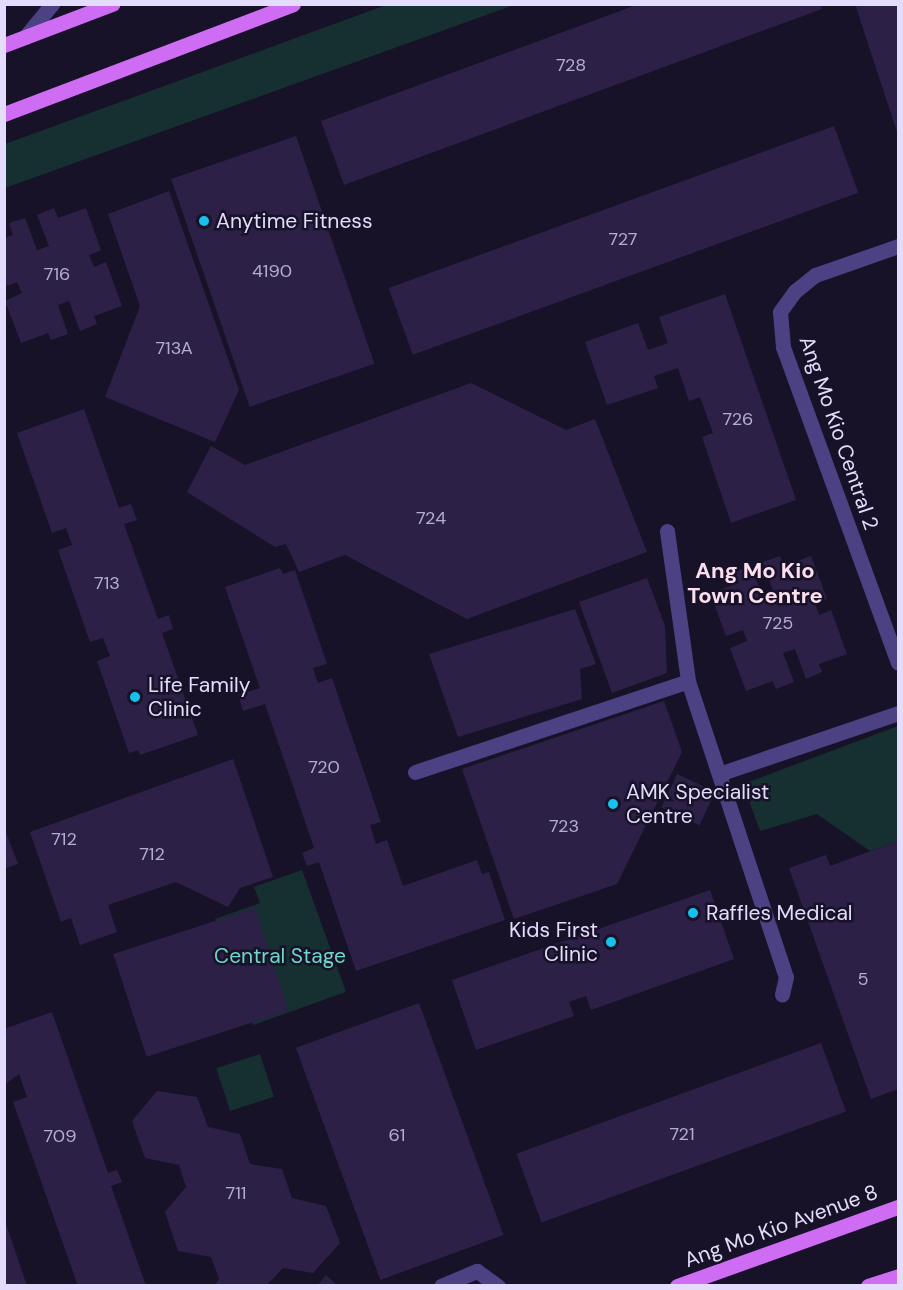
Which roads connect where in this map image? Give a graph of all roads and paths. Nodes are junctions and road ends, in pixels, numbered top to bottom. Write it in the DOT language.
graph roads {
  1 [pos="52,4"];
  2 [pos="112,4"];
  3 [pos="293,4"];
  4 [pos="25,37"];
  5 [pos="4,45"];
  6 [pos="4,114"];
  7 [pos="898,246"];
  8 [pos="667,531"];
  9 [pos="898,663"];
  10 [pos="688,681"];
  11 [pos="898,713"];
  12 [pos="415,772"];
  13 [pos="718,774"];
  14 [pos="782,995"];
  15 [pos="898,1207"];
  16 [pos="898,1276"];
  17 [pos="441,1286"];
  18 [pos="498,1286"];
  19 [pos="677,1286"];
  20 [pos="867,1286"];
  1 -- 4 [label="street"];
  2 -- 4 [label="main road"];
  3 -- 6 [label="main road"];
  4 -- 5 [label="main road"];
  7 -- 9 [label="street, Ang Mo Kio Central 2"];
  8 -- 10 [label="street"];
  10 -- 12 [label="street"];
  10 -- 13 [label="street"];
  11 -- 13 [label="street"];
  13 -- 14 [label="street"];
  15 -- 19 [label="main road, Ang Mo Kio Avenue 8"];
  16 -- 20 [label="main road"];
  17 -- 18 [label="street"];
}
